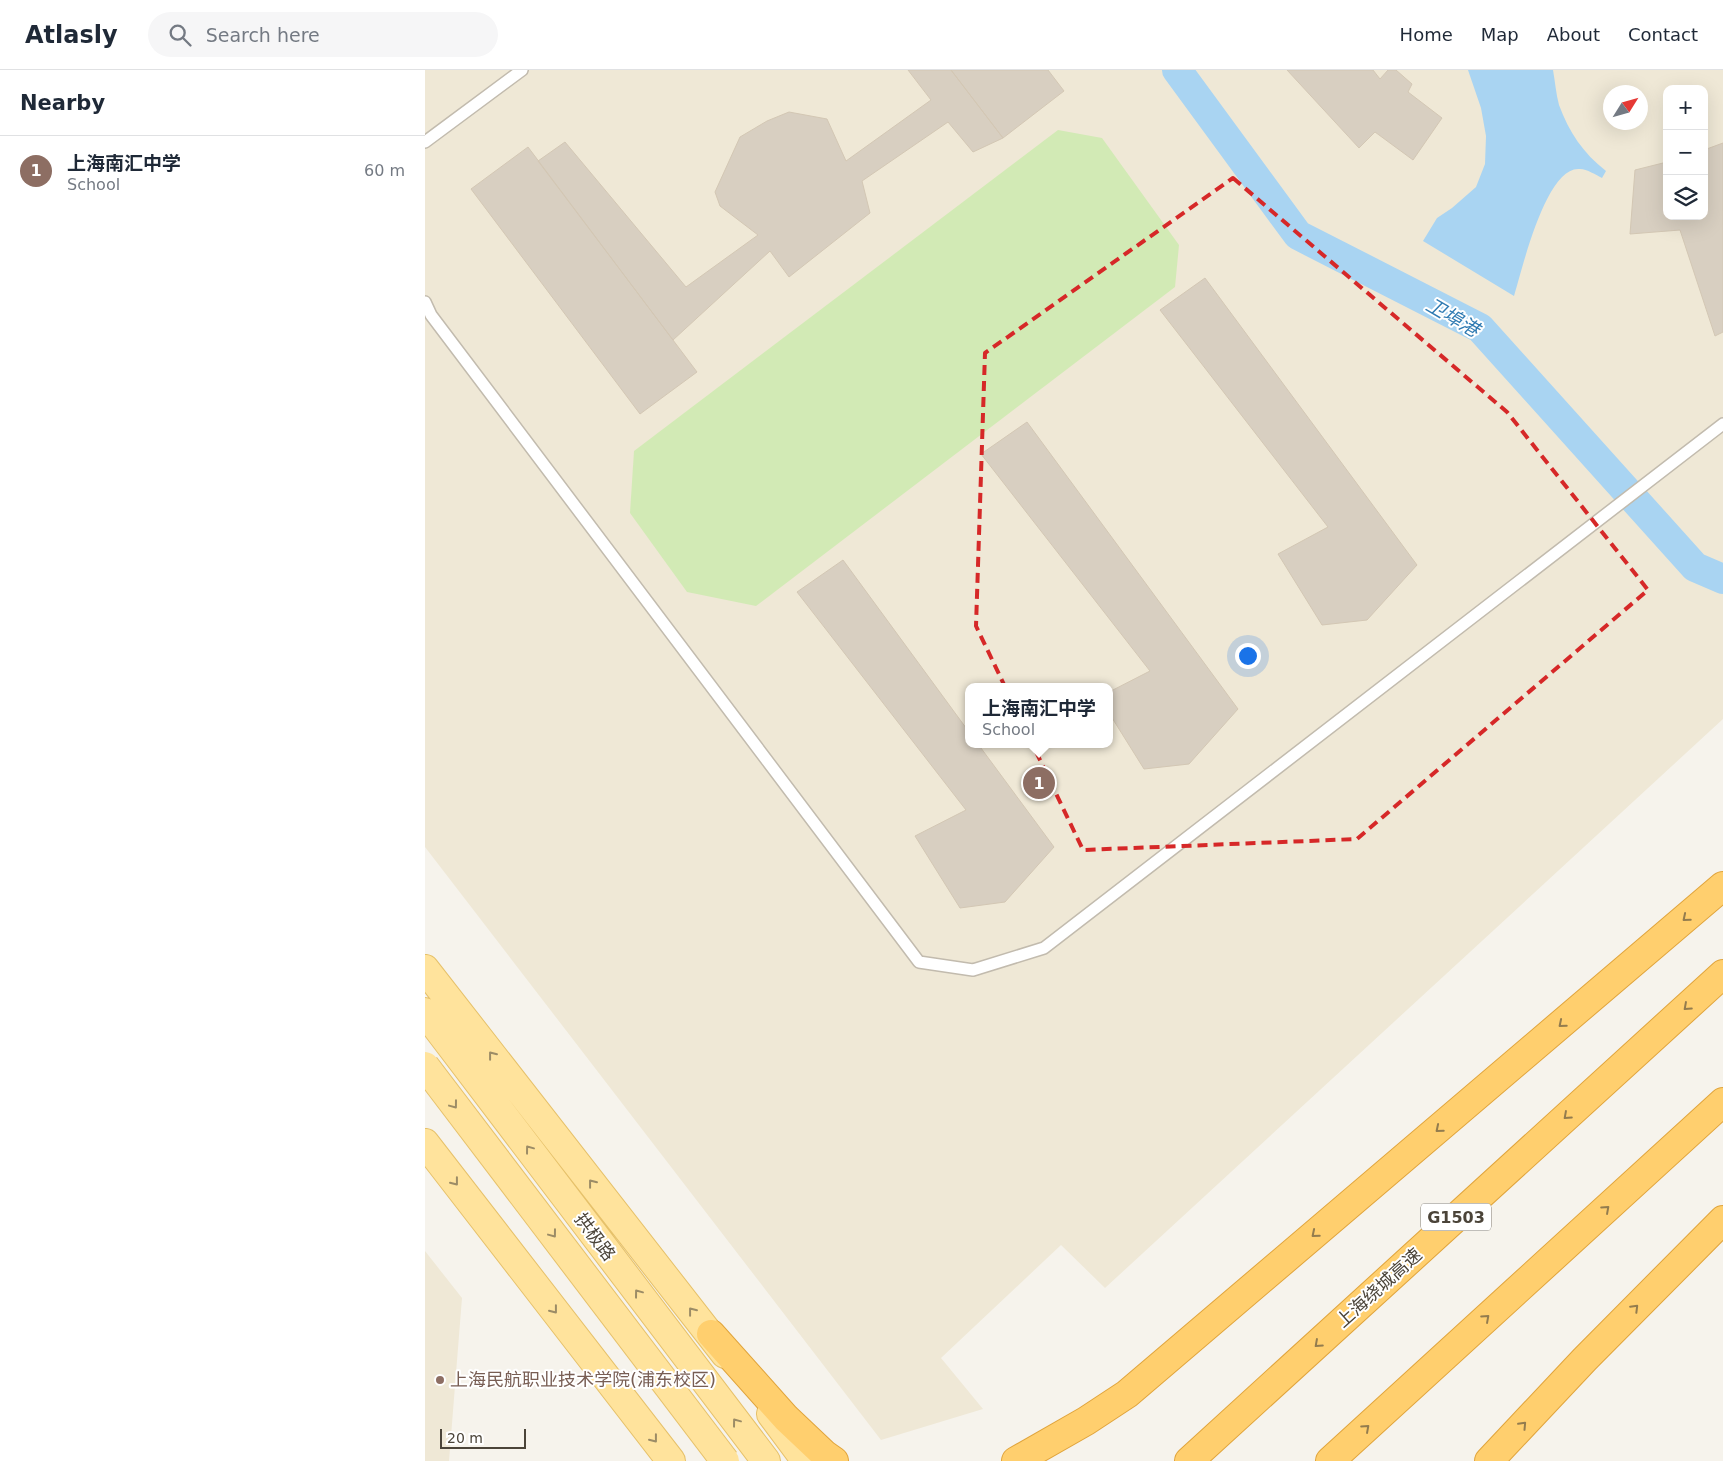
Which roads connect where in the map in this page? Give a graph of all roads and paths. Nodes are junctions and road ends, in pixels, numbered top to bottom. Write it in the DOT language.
graph roads {
  1 [pos="522,70"];
  2 [pos="425,142"];
  3 [pos="425,302"];
  4 [pos="1723,424"];
  5 [pos="1723,886"];
  6 [pos="425,969"];
  7 [pos="1723,974"];
  8 [pos="425,1012"];
  9 [pos="425,1066"];
  10 [pos="1723,1102"];
  11 [pos="425,1143"];
  12 [pos="1723,1220"];
  13 [pos="711,1334"];
  14 [pos="671,1461"];
  15 [pos="725,1461"];
  16 [pos="766,1461"];
  17 [pos="806,1461"];
  18 [pos="834,1461"];
  19 [pos="1016,1461"];
  20 [pos="1189,1461"];
  21 [pos="1330,1461"];
  22 [pos="1489,1461"];
  1 -- 2 [label="lane"];
  3 -- 4 [label="lane"];
  5 -- 19 [label="highway, one-way"];
  13 -- 6 [label="main road, one-way"];
  7 -- 20 [label="highway, 上海绕城高速 / G1503, one-way"];
  16 -- 8 [label="main road, 拱极路, one-way"];
  9 -- 15 [label="main road, 拱极路, one-way, bridge"];
  21 -- 10 [label="highway, one-way"];
  11 -- 14 [label="main road, one-way"];
  22 -- 12 [label="highway, one-way"];
  13 -- 17 [label="main road"];
  13 -- 18 [label="highway"];
}
